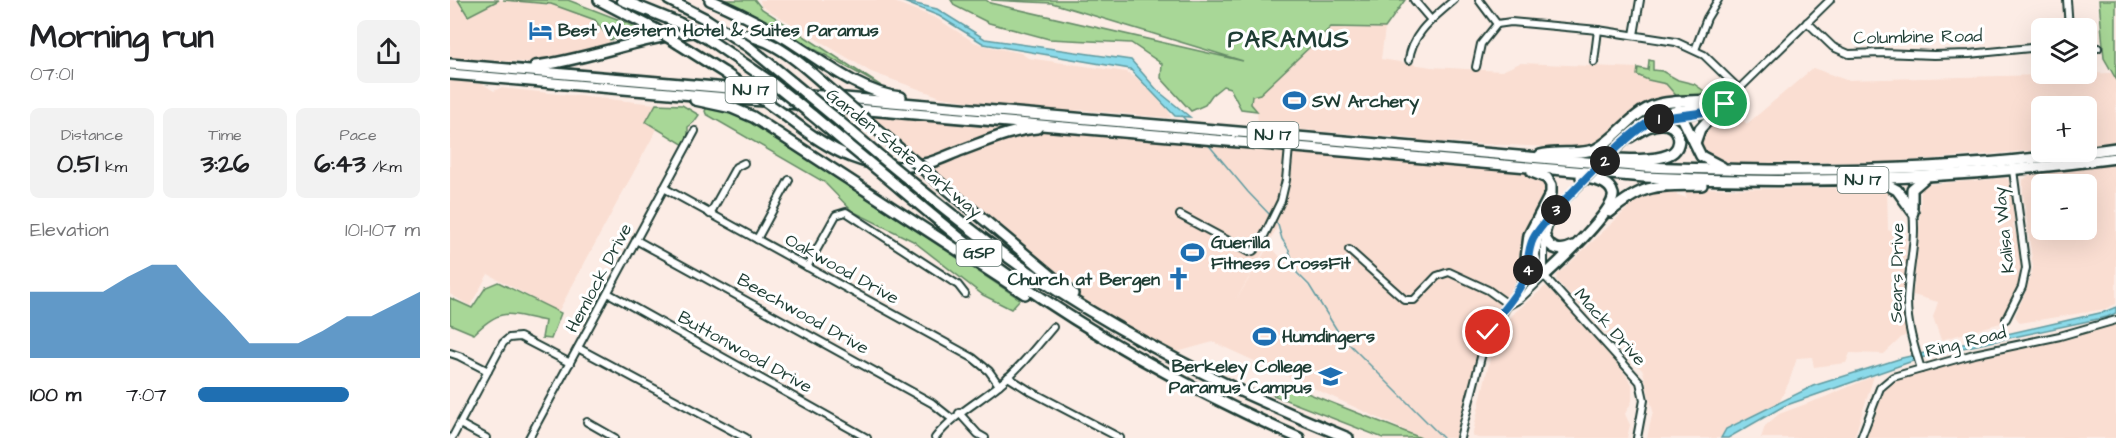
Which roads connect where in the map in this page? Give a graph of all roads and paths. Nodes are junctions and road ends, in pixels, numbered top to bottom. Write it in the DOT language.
graph roads {
  1 [pos="599,0"];
  2 [pos="622,0"];
  3 [pos="669,0"];
  4 [pos="710,0"];
  5 [pos="1414,0"];
  6 [pos="1454,0"];
  7 [pos="1479,0"];
  8 [pos="1640,0"];
  9 [pos="1718,0"];
  10 [pos="1830,0"];
  11 [pos="2067,0"];
  12 [pos="2068,18"];
  13 [pos="1431,20"];
  14 [pos="1807,22"];
  15 [pos="1497,24"];
  16 [pos="1598,30"];
  17 [pos="1634,35"];
  18 [pos="2031,48"];
  19 [pos="1695,50"];
  20 [pos="1409,60"];
  21 [pos="1594,62"];
  22 [pos="450,64"];
  23 [pos="1476,67"];
  24 [pos="515,69"];
  25 [pos="450,74"];
  26 [pos="1740,89"];
  27 [pos="658,91"];
  28 [pos="1723,103"];
  29 [pos="990,111"];
  30 [pos="1680,113"];
  31 [pos="1071,127"];
  32 [pos="695,131"];
  33 [pos="1203,136"];
  34 [pos="1630,137"];
  35 [pos="1695,143"];
  36 [pos="1289,147"];
  37 [pos="2116,148"];
  38 [pos="1528,157"];
  39 [pos="2116,159"];
  40 [pos="1583,162"];
  41 [pos="744,164"];
  42 [pos="1513,165"];
  43 [pos="1544,169"];
  44 [pos="1730,169"];
  45 [pos="2013,170"];
  46 [pos="1926,177"];
  47 [pos="1874,178"];
  48 [pos="789,180"];
  49 [pos="1749,181"];
  50 [pos="664,188"];
  51 [pos="1913,212"];
  52 [pos="710,214"];
  53 [pos="1180,215"];
  54 [pos="1601,219"];
  55 [pos="1544,232"];
  56 [pos="756,239"];
  57 [pos="636,240"];
  58 [pos="1575,244"];
  59 [pos="1349,250"];
  60 [pos="807,267"];
  61 [pos="1544,276"];
  62 [pos="1523,282"];
  63 [pos="608,293"];
  64 [pos="965,294"];
  65 [pos="1509,305"];
  66 [pos="2006,319"];
  67 [pos="2116,320"];
  68 [pos="1081,324"];
  69 [pos="1115,326"];
  70 [pos="1053,327"];
  71 [pos="578,348"];
  72 [pos="450,353"];
  73 [pos="570,363"];
  74 [pos="1920,369"];
  75 [pos="488,371"];
  76 [pos="1008,377"];
  77 [pos="999,385"];
  78 [pos="959,413"];
  79 [pos="952,419"];
  80 [pos="587,422"];
  81 [pos="460,424"];
  82 [pos="451,437"];
  83 [pos="486,438"];
  84 [pos="529,438"];
  85 [pos="613,438"];
  86 [pos="746,438"];
  87 [pos="867,438"];
  88 [pos="935,438"];
  89 [pos="985,438"];
  90 [pos="1120,438"];
  91 [pos="1299,438"];
  92 [pos="1348,438"];
  93 [pos="1460,438"];
  94 [pos="1637,438"];
  95 [pos="1861,438"];
  1 -- 31 [label="highway, bridge"];
  2 -- 68 [label="highway, Garden State Parkway / GSP, bridge"];
  3 -- 69 [label="highway, Garden State Parkway / GSP, bridge"];
  4 -- 29 [label="highway"];
  5 -- 13 [label="street"];
  6 -- 13 [label="street"];
  7 -- 15 [label="street"];
  8 -- 17 [label="street"];
  9 -- 19 [label="street"];
  10 -- 14 [label="street"];
  11 -- 12 [label="street"];
  13 -- 20 [label="street"];
  14 -- 18 [label="street, Columbine Road"];
  14 -- 26 [label="street"];
  15 -- 16 [label="street"];
  15 -- 23 [label="street"];
  16 -- 17 [label="street"];
  16 -- 21 [label="street"];
  17 -- 19 [label="street"];
  19 -- 26 [label="street"];
  22 -- 24 [label="highway, NJ 17"];
  24 -- 29 [label="highway, NJ 17"];
  24 -- 69 [label="highway, bridge"];
  25 -- 27 [label="highway, NJ 17"];
  26 -- 28 [label="street"];
  26 -- 28 [label="street"];
  27 -- 31 [label="highway, NJ 17"];
  27 -- 68 [label="highway"];
  28 -- 30 [label="street"];
  28 -- 30 [label="street"];
  28 -- 35 [label="highway"];
  28 -- 38 [label="highway"];
  29 -- 33 [label="highway, NJ 17"];
  30 -- 34 [label="street"];
  30 -- 35 [label="highway"];
  31 -- 33 [label="highway, NJ 17"];
  32 -- 50 [label="street, Hemlock Drive"];
  33 -- 36 [label="highway, NJ 17"];
  33 -- 38 [label="highway, NJ 17"];
  34 -- 40 [label="highway"];
  34 -- 55 [label="street, bridge"];
  35 -- 44 [label="highway"];
  36 -- 42 [label="highway, NJ 17"];
  36 -- 53 [label="street"];
  37 -- 44 [label="highway, NJ 17"];
  38 -- 40 [label="highway, NJ 17"];
  39 -- 45 [label="highway, NJ 17"];
  40 -- 44 [label="highway, NJ 17"];
  41 -- 52 [label="street"];
  42 -- 43 [label="highway, NJ 17"];
  42 -- 62 [label="highway"];
  43 -- 49 [label="highway, NJ 17"];
  43 -- 54 [label="highway"];
  45 -- 46 [label="highway, NJ 17"];
  45 -- 66 [label="street, Kalisa Way"];
  46 -- 47 [label="highway, NJ 17"];
  46 -- 51 [label="highway"];
  47 -- 49 [label="highway, NJ 17"];
  47 -- 51 [label="highway"];
  48 -- 56 [label="street"];
  49 -- 54 [label="highway"];
  50 -- 52 [label="street, Oakwood Drive"];
  50 -- 57 [label="street, Hemlock Drive"];
  51 -- 74 [label="street, Sears Drive"];
  52 -- 56 [label="street, Oakwood Drive"];
  54 -- 58 [label="highway"];
  55 -- 58 [label="highway"];
  55 -- 61 [label="street"];
  55 -- 62 [label="street"];
  56 -- 60 [label="street, Oakwood Drive"];
  57 -- 63 [label="street, Hemlock Drive"];
  57 -- 79 [label="street, Beechwood Drive"];
  58 -- 61 [label="highway"];
  59 -- 65 [label="street"];
  60 -- 64 [label="street"];
  60 -- 77 [label="street, Oakwood Drive"];
  61 -- 65 [label="street"];
  61 -- 94 [label="street, Mack Drive"];
  62 -- 65 [label="street"];
  63 -- 71 [label="street, Hemlock Drive"];
  63 -- 87 [label="street, Buttonwood Drive"];
  65 -- 93 [label="street"];
  67 -- 74 [label="street, Ring Road"];
  68 -- 91 [label="highway, Garden State Parkway / GSP"];
  69 -- 92 [label="highway, Garden State Parkway / GSP"];
  70 -- 76 [label="street"];
  71 -- 73 [label="street, Hemlock Drive"];
  71 -- 86 [label="street"];
  72 -- 75 [label="street"];
  73 -- 75 [label="street"];
  73 -- 84 [label="street, Hemlock Drive"];
  74 -- 95 [label="street, Ring Road"];
  75 -- 81 [label="street"];
  76 -- 77 [label="street"];
  76 -- 90 [label="street"];
  77 -- 78 [label="street"];
  78 -- 79 [label="street"];
  78 -- 89 [label="street"];
  79 -- 88 [label="street"];
  80 -- 85 [label="street"];
  81 -- 82 [label="street"];
  81 -- 83 [label="street"];
}
